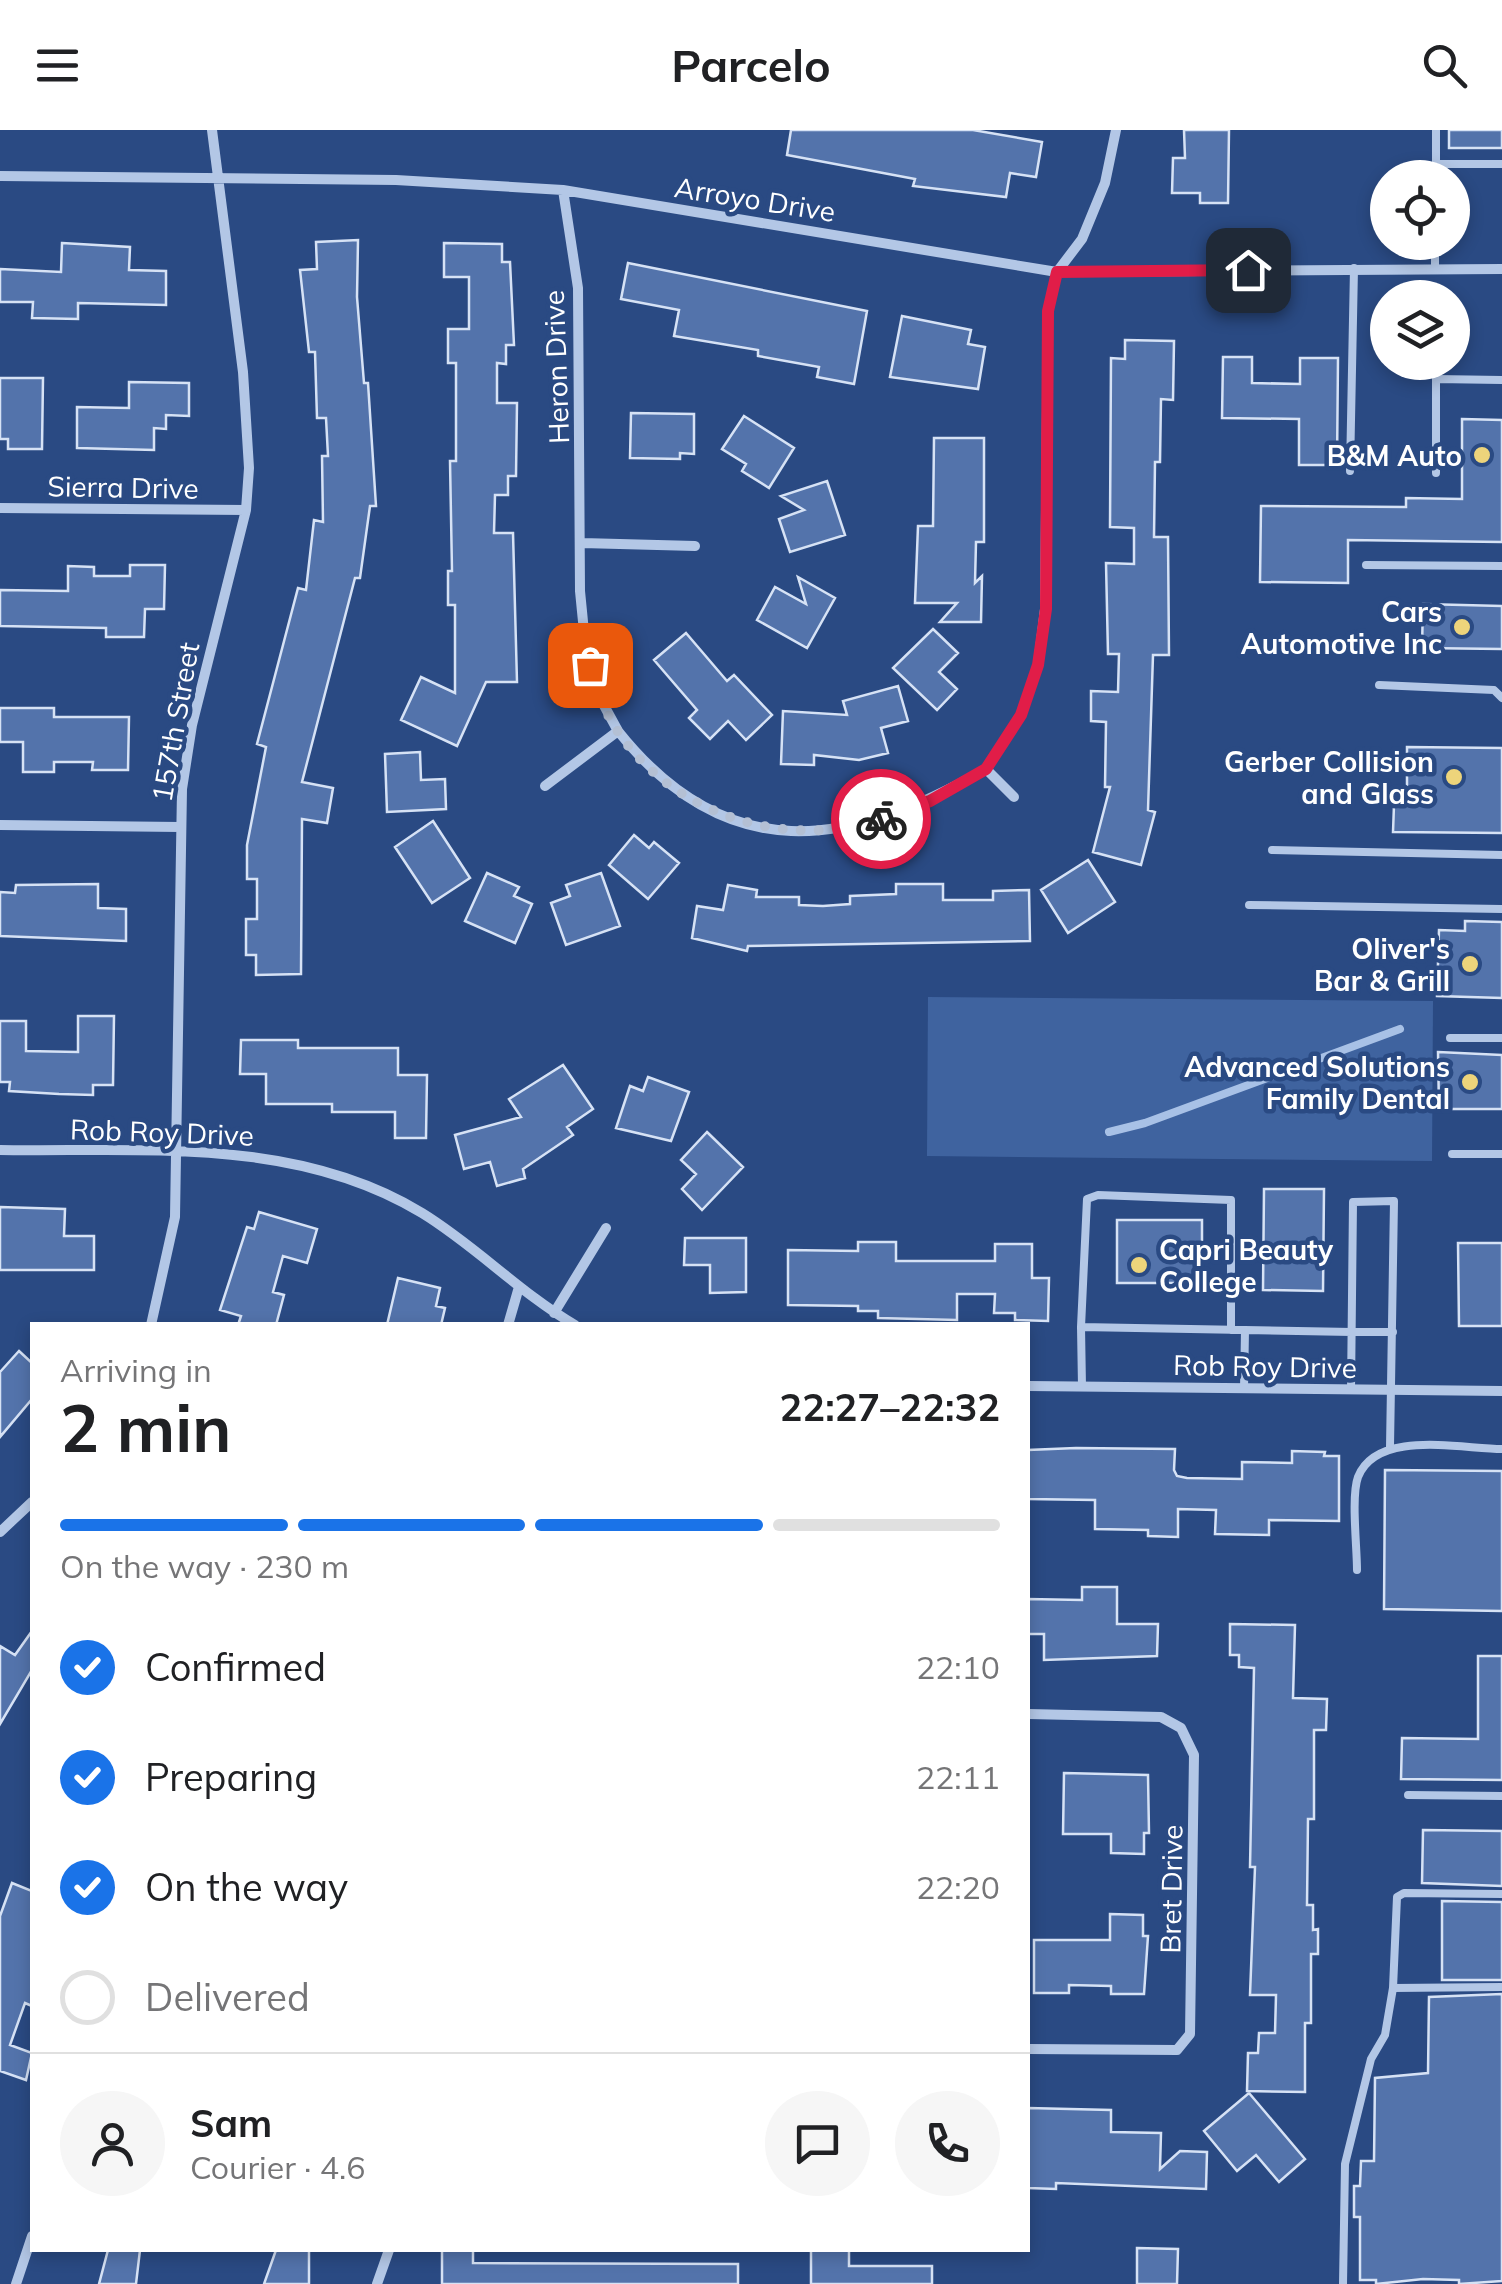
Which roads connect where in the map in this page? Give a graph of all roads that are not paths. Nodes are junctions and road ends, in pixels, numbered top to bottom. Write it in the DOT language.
graph roads {
  1 [pos="212,130"];
  2 [pos="1116,130"];
  3 [pos="1436,130"];
  4 [pos="1436,160"];
  5 [pos="1470,164"];
  6 [pos="1502,164"];
  7 [pos="0,176"];
  8 [pos="215,177"];
  9 [pos="563,190"];
  10 [pos="1435,260"];
  11 [pos="1354,268"];
  12 [pos="1435,268"];
  13 [pos="1502,269"];
  14 [pos="1057,272"];
  15 [pos="1502,380"];
  16 [pos="1350,471"];
  17 [pos="1436,473"];
  18 [pos="0,508"];
  19 [pos="246,510"];
  20 [pos="582,544"];
  21 [pos="694,546"];
  22 [pos="1366,564"];
  23 [pos="1502,566"];
  24 [pos="1379,685"];
  25 [pos="1502,698"];
  26 [pos="618,731"];
  27 [pos="986,769"];
  28 [pos="545,786"];
  29 [pos="1014,797"];
  30 [pos="0,826"];
  31 [pos="180,827"];
  32 [pos="1272,850"];
  33 [pos="1502,854"];
  34 [pos="1249,905"];
  35 [pos="1502,909"];
  36 [pos="1450,1038"];
  37 [pos="1502,1038"];
  38 [pos="0,1150"];
  39 [pos="176,1152"];
  40 [pos="1452,1154"];
  41 [pos="1502,1154"];
  42 [pos="606,1228"];
  43 [pos="519,1287"];
  44 [pos="554,1313"];
  45 [pos="152,1322"];
  46 [pos="509,1322"];
  47 [pos="570,1322"];
  48 [pos="1081,1327"];
  49 [pos="1231,1330"];
  50 [pos="1245,1330"];
  51 [pos="1352,1332"];
  52 [pos="1393,1332"];
  53 [pos="1030,1386"];
  54 [pos="1082,1387"];
  55 [pos="1244,1388"];
  56 [pos="1351,1390"];
  57 [pos="1392,1390"];
  58 [pos="1502,1391"];
  59 [pos="1390,1447"];
  60 [pos="1502,1450"];
  61 [pos="30,1504"];
  62 [pos="0,1532"];
  63 [pos="1356,1570"];
  64 [pos="1030,1714"];
  65 [pos="1408,1796"];
  66 [pos="1502,1796"];
  67 [pos="1502,1894"];
  68 [pos="1502,1987"];
  69 [pos="1393,1988"];
  70 [pos="1030,2049"];
  71 [pos="30,2242"];
  72 [pos="389,2252"];
  73 [pos="16,2284"];
  74 [pos="377,2284"];
  75 [pos="1343,2284"];
  1 -- 8 [label="street, 157th Street"];
  2 -- 14 [label="street"];
  3 -- 4 [label="lane"];
  5 -- 6 [label="lane"];
  7 -- 8 [label="street, Arroyo Drive"];
  8 -- 9 [label="street, Arroyo Drive"];
  8 -- 19 [label="street, 157th Street"];
  9 -- 14 [label="street, Arroyo Drive"];
  9 -- 20 [label="street, Heron Drive"];
  10 -- 12 [label="lane"];
  11 -- 12 [label="street, Arroyo Drive"];
  11 -- 14 [label="street, Arroyo Drive"];
  11 -- 16 [label="lane"];
  12 -- 13 [label="street, Arroyo Drive"];
  14 -- 27 [label="street"];
  15 -- 17 [label="lane"];
  18 -- 19 [label="street, Sierra Drive"];
  19 -- 31 [label="street, 157th Street"];
  20 -- 21 [label="street"];
  20 -- 26 [label="street, Heron Drive"];
  22 -- 23 [label="lane"];
  24 -- 25 [label="lane"];
  26 -- 27 [label="street, Heron Drive"];
  26 -- 28 [label="street"];
  27 -- 29 [label="street"];
  30 -- 31 [label="street"];
  31 -- 39 [label="street, 157th Street"];
  32 -- 33 [label="lane"];
  34 -- 35 [label="lane"];
  36 -- 37 [label="lane"];
  38 -- 39 [label="street, Rob Roy Drive"];
  39 -- 43 [label="street, Rob Roy Drive"];
  39 -- 45 [label="street, 157th Street"];
  40 -- 41 [label="lane"];
  42 -- 44 [label="street"];
  43 -- 44 [label="street, Rob Roy Drive"];
  43 -- 46 [label="street"];
  44 -- 47 [label="street, Rob Roy Drive"];
  48 -- 49 [label="lane"];
  48 -- 49 [label="lane"];
  48 -- 54 [label="lane"];
  49 -- 50 [label="lane"];
  50 -- 51 [label="lane"];
  50 -- 55 [label="lane"];
  51 -- 52 [label="lane"];
  51 -- 52 [label="lane"];
  51 -- 56 [label="lane"];
  52 -- 57 [label="lane"];
  53 -- 54 [label="street, Rob Roy Drive"];
  54 -- 55 [label="street, Rob Roy Drive"];
  55 -- 56 [label="street, Rob Roy Drive"];
  56 -- 57 [label="street, Rob Roy Drive"];
  57 -- 58 [label="street, Rob Roy Drive"];
  57 -- 59 [label="lane"];
  59 -- 60 [label="lane"];
  59 -- 63 [label="lane"];
  61 -- 62 [label="street"];
  64 -- 70 [label="street, Bret Drive"];
  65 -- 66 [label="lane"];
  67 -- 69 [label="lane"];
  68 -- 69 [label="lane"];
  69 -- 75 [label="lane"];
  71 -- 73 [label="street"];
  72 -- 74 [label="street"];
}
